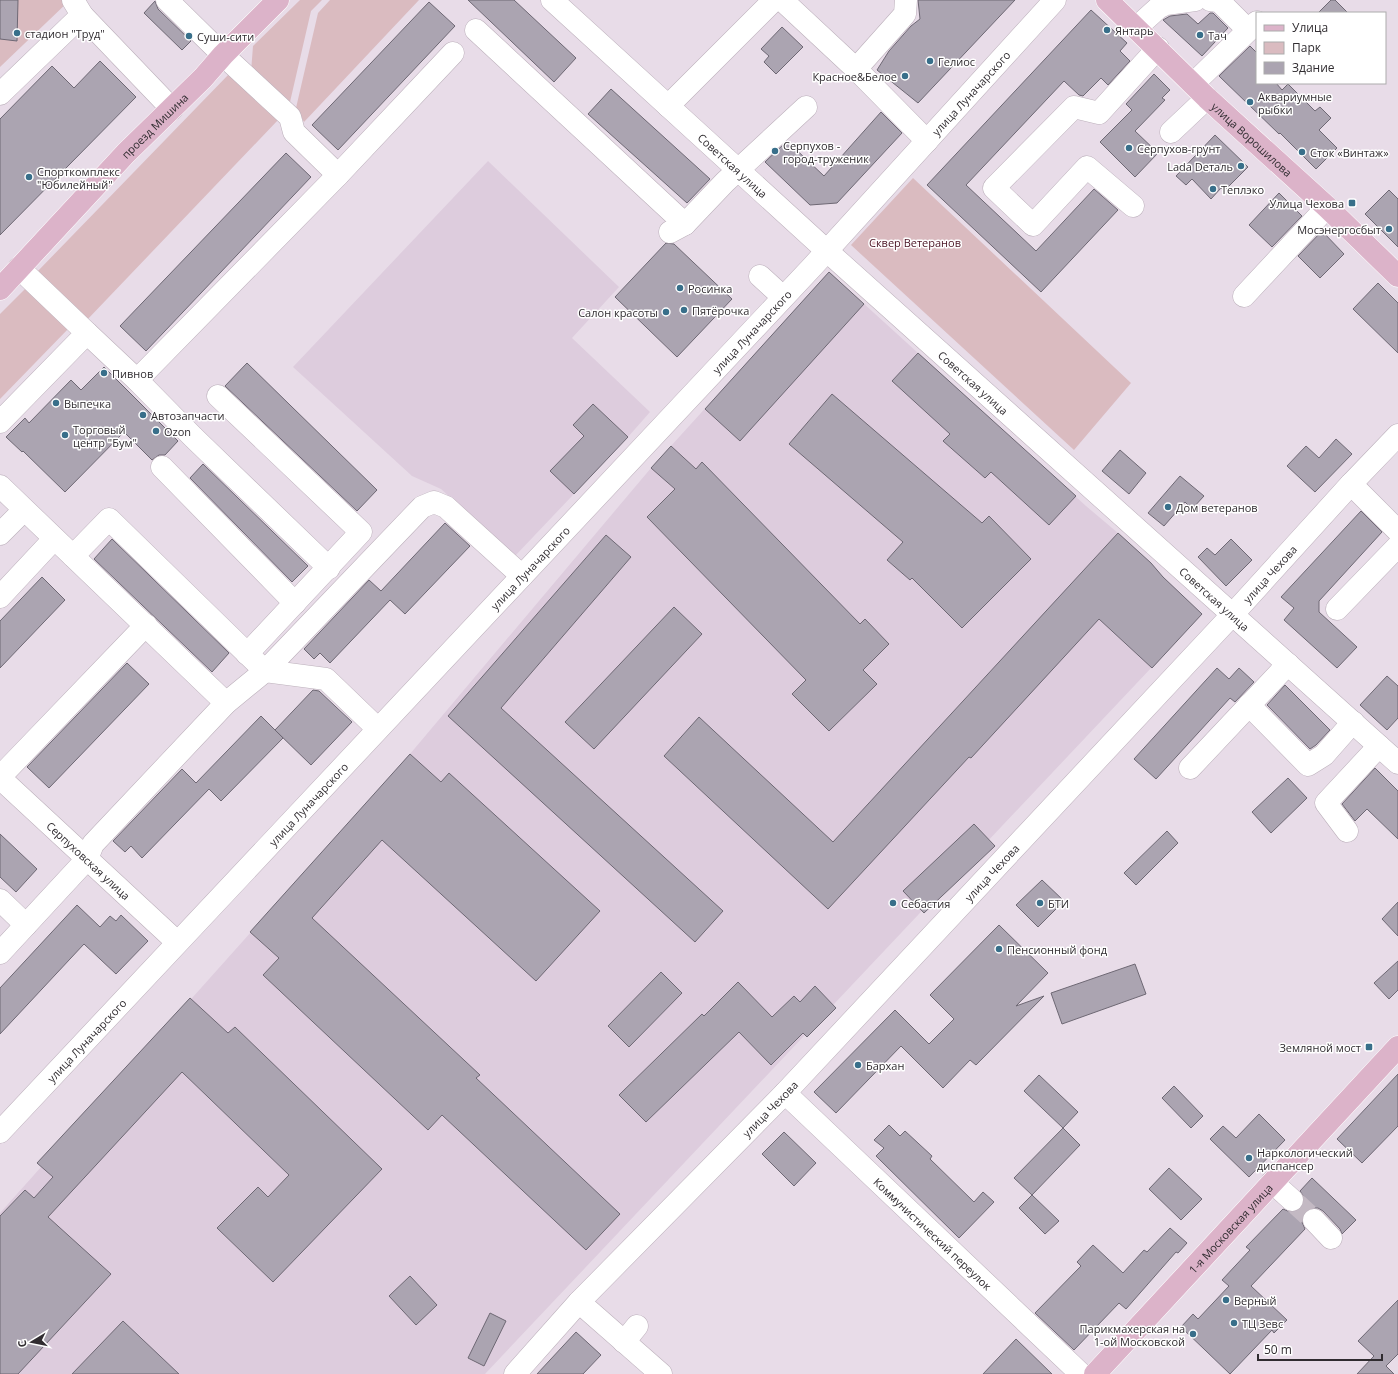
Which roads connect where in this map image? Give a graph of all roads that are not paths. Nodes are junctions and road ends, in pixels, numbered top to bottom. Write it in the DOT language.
graph roads {
  1 [pos="167,0"];
  2 [pos="278,0"];
  3 [pos="552,0"];
  4 [pos="774,0"];
  5 [pos="782,0"];
  6 [pos="906,0"];
  7 [pos="1055,0"];
  8 [pos="1107,0"];
  9 [pos="1195,0"];
  10 [pos="1210,0"];
  11 [pos="78,7"];
  12 [pos="1256,17"];
  13 [pos="1256,24"];
  14 [pos="1136,28"];
  15 [pos="476,30"];
  16 [pos="1158,48"];
  17 [pos="453,53"];
  18 [pos="223,55"];
  19 [pos="856,69"];
  20 [pos="1200,91"];
  21 [pos="0,94"];
  22 [pos="668,106"];
  23 [pos="806,107"];
  24 [pos="172,109"];
  25 [pos="1171,132"];
  26 [pos="927,141"];
  27 [pos="738,170"];
  28 [pos="338,175"];
  29 [pos="1133,206"];
  30 [pos="1327,207"];
  31 [pos="827,251"];
  32 [pos="19,268"];
  33 [pos="760,276"];
  34 [pos="1398,276"];
  35 [pos="0,289"];
  36 [pos="1244,296"];
  37 [pos="782,297"];
  38 [pos="87,333"];
  39 [pos="137,380"];
  40 [pos="218,396"];
  41 [pos="0,422"];
  42 [pos="1398,435"];
  43 [pos="162,467"];
  44 [pos="1351,484"];
  45 [pos="0,486"];
  46 [pos="24,510"];
  47 [pos="1398,531"];
  48 [pos="361,532"];
  49 [pos="0,534"];
  50 [pos="395,535"];
  51 [pos="54,539"];
  52 [pos="1398,546"];
  53 [pos="73,556"];
  54 [pos="329,568"];
  55 [pos="522,576"];
  56 [pos="0,597"];
  57 [pos="295,602"];
  58 [pos="1337,609"];
  59 [pos="1233,614"];
  60 [pos="146,625"];
  61 [pos="247,654"];
  62 [pos="1288,664"];
  63 [pos="265,671"];
  64 [pos="226,703"];
  65 [pos="1249,705"];
  66 [pos="1352,722"];
  67 [pos="378,729"];
  68 [pos="1391,751"];
  69 [pos="1190,768"];
  70 [pos="0,777"];
  71 [pos="1347,832"];
  72 [pos="87,859"];
  73 [pos="0,900"];
  74 [pos="26,925"];
  75 [pos="177,942"];
  76 [pos="0,952"];
  77 [pos="1398,1047"];
  78 [pos="785,1092"];
  79 [pos="0,1132"];
  80 [pos="1272,1182"];
  81 [pos="1292,1200"];
  82 [pos="1314,1220"];
  83 [pos="1331,1238"];
  84 [pos="579,1302"];
  85 [pos="516,1374"];
  86 [pos="661,1374"];
  87 [pos="1081,1374"];
  88 [pos="1095,1374"];
  1 -- 18 [label="street"];
  2 -- 18 [label="main road, проезд Мишина"];
  3 -- 22 [label="street, Советская улица"];
  4 -- 22 [label="street"];
  5 -- 19 [label="street"];
  6 -- 19 [label="street"];
  7 -- 26 [label="street, улица Луначарского"];
  8 -- 14 [label="main road, улица Ворошилова"];
  9 -- 14 [label="street"];
  10 -- 12 [label="street"];
  11 -- 21 [label="street"];
  11 -- 24 [label="street"];
  13 -- 20 [label="street"];
  14 -- 16 [label="main road, улица Ворошилова"];
  15 -- 27 [label="street"];
  16 -- 20 [label="main road, улица Ворошилова"];
  16 -- 29 [label="street"];
  17 -- 28 [label="street"];
  18 -- 24 [label="main road, проезд Мишина"];
  18 -- 28 [label="street"];
  19 -- 26 [label="street"];
  20 -- 25 [label="street"];
  20 -- 30 [label="main road, улица Ворошилова"];
  22 -- 27 [label="street, Советская улица"];
  23 -- 27 [label="street"];
  24 -- 32 [label="main road, проезд Мишина"];
  26 -- 31 [label="street, улица Луначарского"];
  27 -- 31 [label="street, Советская улица"];
  28 -- 39 [label="street"];
  30 -- 34 [label="main road, улица Ворошилова"];
  30 -- 36 [label="street"];
  31 -- 37 [label="street, улица Луначарского"];
  31 -- 59 [label="street, Советская улица"];
  32 -- 35 [label="main road, проезд Мишина"];
  32 -- 38 [label="street"];
  33 -- 37 [label="street"];
  37 -- 55 [label="street, улица Луначарского"];
  38 -- 39 [label="street"];
  38 -- 41 [label="street"];
  39 -- 54 [label="street"];
  40 -- 48 [label="street"];
  42 -- 44 [label="street, улица Чехова"];
  43 -- 57 [label="street"];
  44 -- 47 [label="street"];
  44 -- 59 [label="street, улица Чехова"];
  45 -- 46 [label="street"];
  46 -- 49 [label="street"];
  46 -- 51 [label="street"];
  48 -- 50 [label="street"];
  48 -- 54 [label="street"];
  50 -- 55 [label="street"];
  50 -- 63 [label="street"];
  51 -- 53 [label="street"];
  51 -- 56 [label="street"];
  52 -- 58 [label="street"];
  53 -- 60 [label="street"];
  53 -- 61 [label="street"];
  54 -- 57 [label="street"];
  55 -- 67 [label="street, улица Луначарского"];
  57 -- 61 [label="street"];
  59 -- 62 [label="street, Советская улица"];
  59 -- 78 [label="street, улица Чехова"];
  60 -- 64 [label="street"];
  60 -- 70 [label="street"];
  61 -- 63 [label="street"];
  62 -- 65 [label="street"];
  62 -- 66 [label="street, Советская улица"];
  63 -- 64 [label="street"];
  63 -- 67 [label="street"];
  64 -- 72 [label="street"];
  65 -- 66 [label="street"];
  65 -- 69 [label="street"];
  66 -- 68 [label="street, Советская улица"];
  67 -- 75 [label="street, улица Луначарского"];
  68 -- 71 [label="street"];
  70 -- 72 [label="street, Серпуховская улица"];
  72 -- 74 [label="street"];
  72 -- 75 [label="street, Серпуховская улица"];
  73 -- 74 [label="street"];
  74 -- 76 [label="street"];
  75 -- 79 [label="street, улица Луначарского"];
  77 -- 80 [label="main road, 1-я Московская улица"];
  78 -- 84 [label="street, улица Чехова"];
  78 -- 87 [label="street, Коммунистический переулок"];
  80 -- 81 [label="street"];
  80 -- 88 [label="main road, 1-я Московская улица"];
  82 -- 83 [label="street"];
  84 -- 85 [label="street, улица Чехова"];
  84 -- 86 [label="street"];
}
